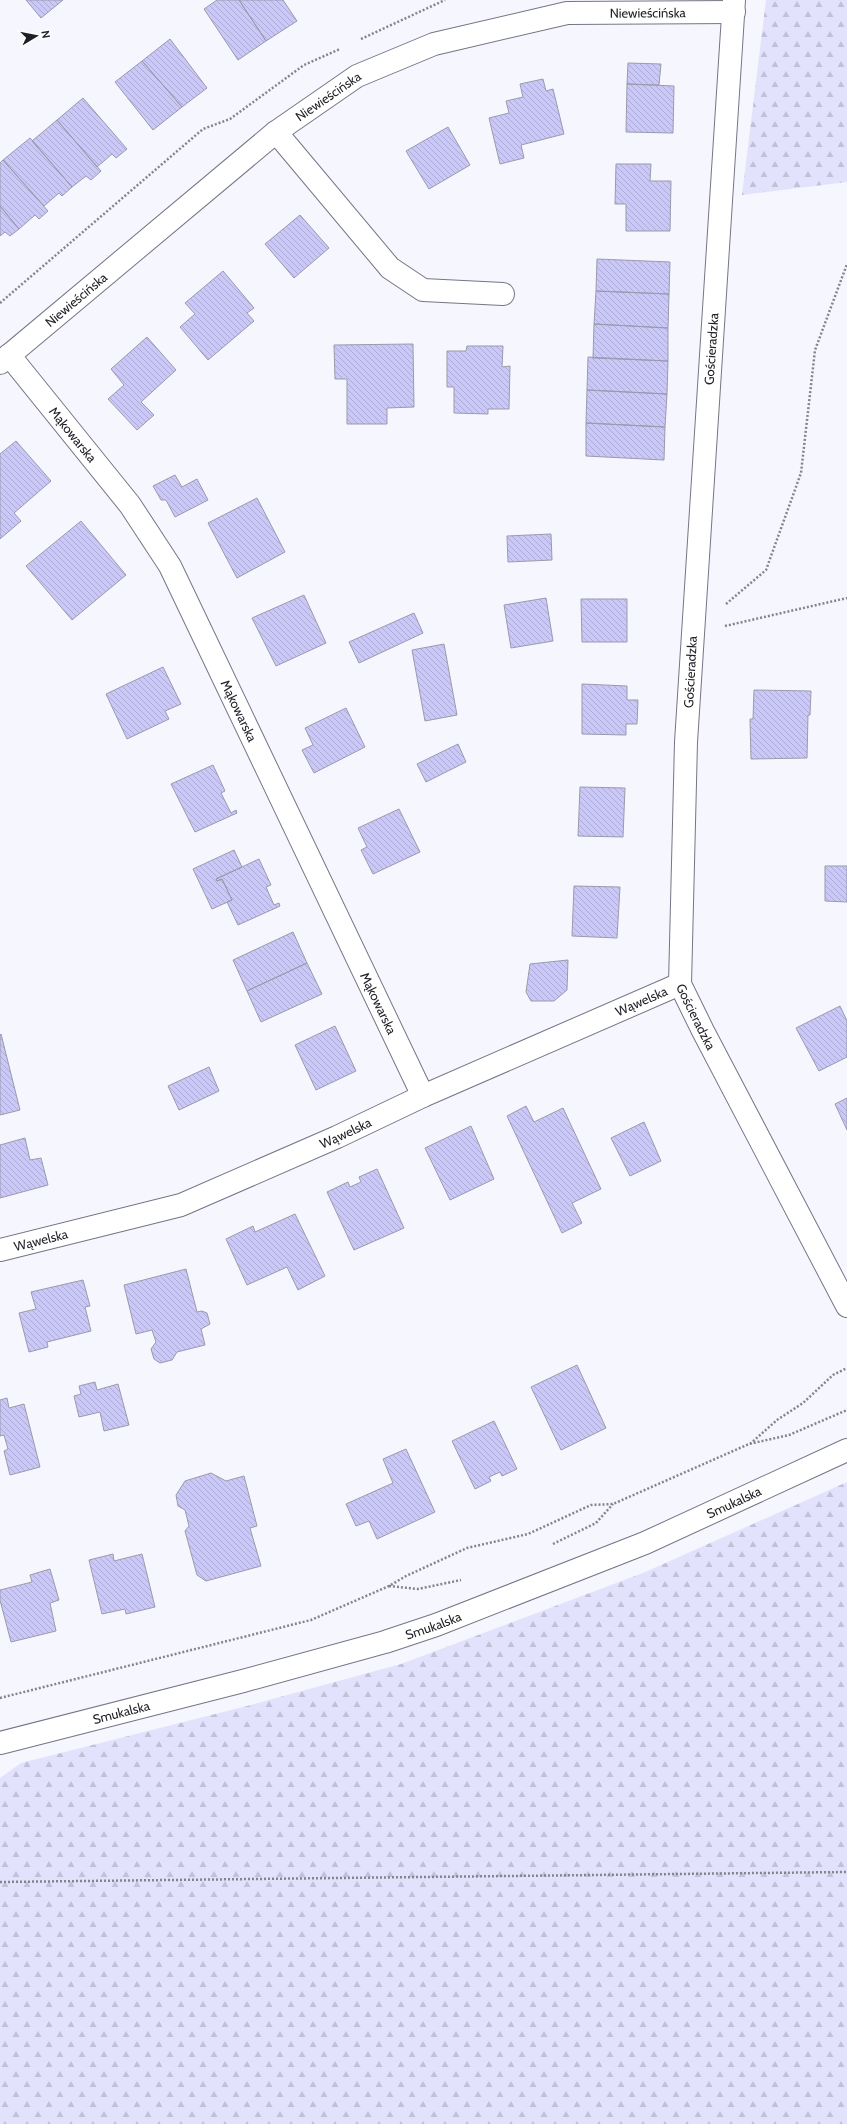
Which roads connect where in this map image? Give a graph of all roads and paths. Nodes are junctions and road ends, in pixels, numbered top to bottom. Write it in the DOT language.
graph roads {
  1 [pos="445,0"];
  2 [pos="734,6"];
  3 [pos="360,40"];
  4 [pos="346,46"];
  5 [pos="276,132"];
  6 [pos="847,264"];
  7 [pos="503,294"];
  8 [pos="0,303"];
  9 [pos="4,359"];
  10 [pos="847,598"];
  11 [pos="692,633"];
  12 [pos="680,984"];
  13 [pos="423,1096"];
  14 [pos="0,1250"];
  15 [pos="847,1306"];
  16 [pos="847,1368"];
  17 [pos="847,1410"];
  18 [pos="749,1444"];
  19 [pos="847,1450"];
  20 [pos="613,1504"];
  21 [pos="549,1546"];
  22 [pos="468,1579"];
  23 [pos="389,1586"];
  24 [pos="0,1698"];
  25 [pos="0,1742"];
  26 [pos="847,1872"];
  27 [pos="0,1882"];
  1 -- 3 [label="path"];
  2 -- 5 [label="street, Niewieścińska"];
  2 -- 11 [label="street, Gościeradzka"];
  4 -- 8 [label="path"];
  5 -- 7 [label="street"];
  5 -- 9 [label="street, Niewieścińska"];
  6 -- 11 [label="path"];
  9 -- 13 [label="street, Mąkowarska"];
  10 -- 11 [label="path"];
  11 -- 12 [label="street, Gościeradzka"];
  12 -- 13 [label="street, Wąwelska"];
  12 -- 15 [label="street, Gościeradzka"];
  13 -- 14 [label="street, Wąwelska"];
  16 -- 18 [label="path"];
  17 -- 18 [label="path"];
  18 -- 20 [label="path"];
  19 -- 25 [label="street, Smukalska"];
  20 -- 21 [label="path"];
  20 -- 23 [label="path"];
  22 -- 23 [label="path"];
  23 -- 24 [label="path"];
  26 -- 27 [label="path"];
}
